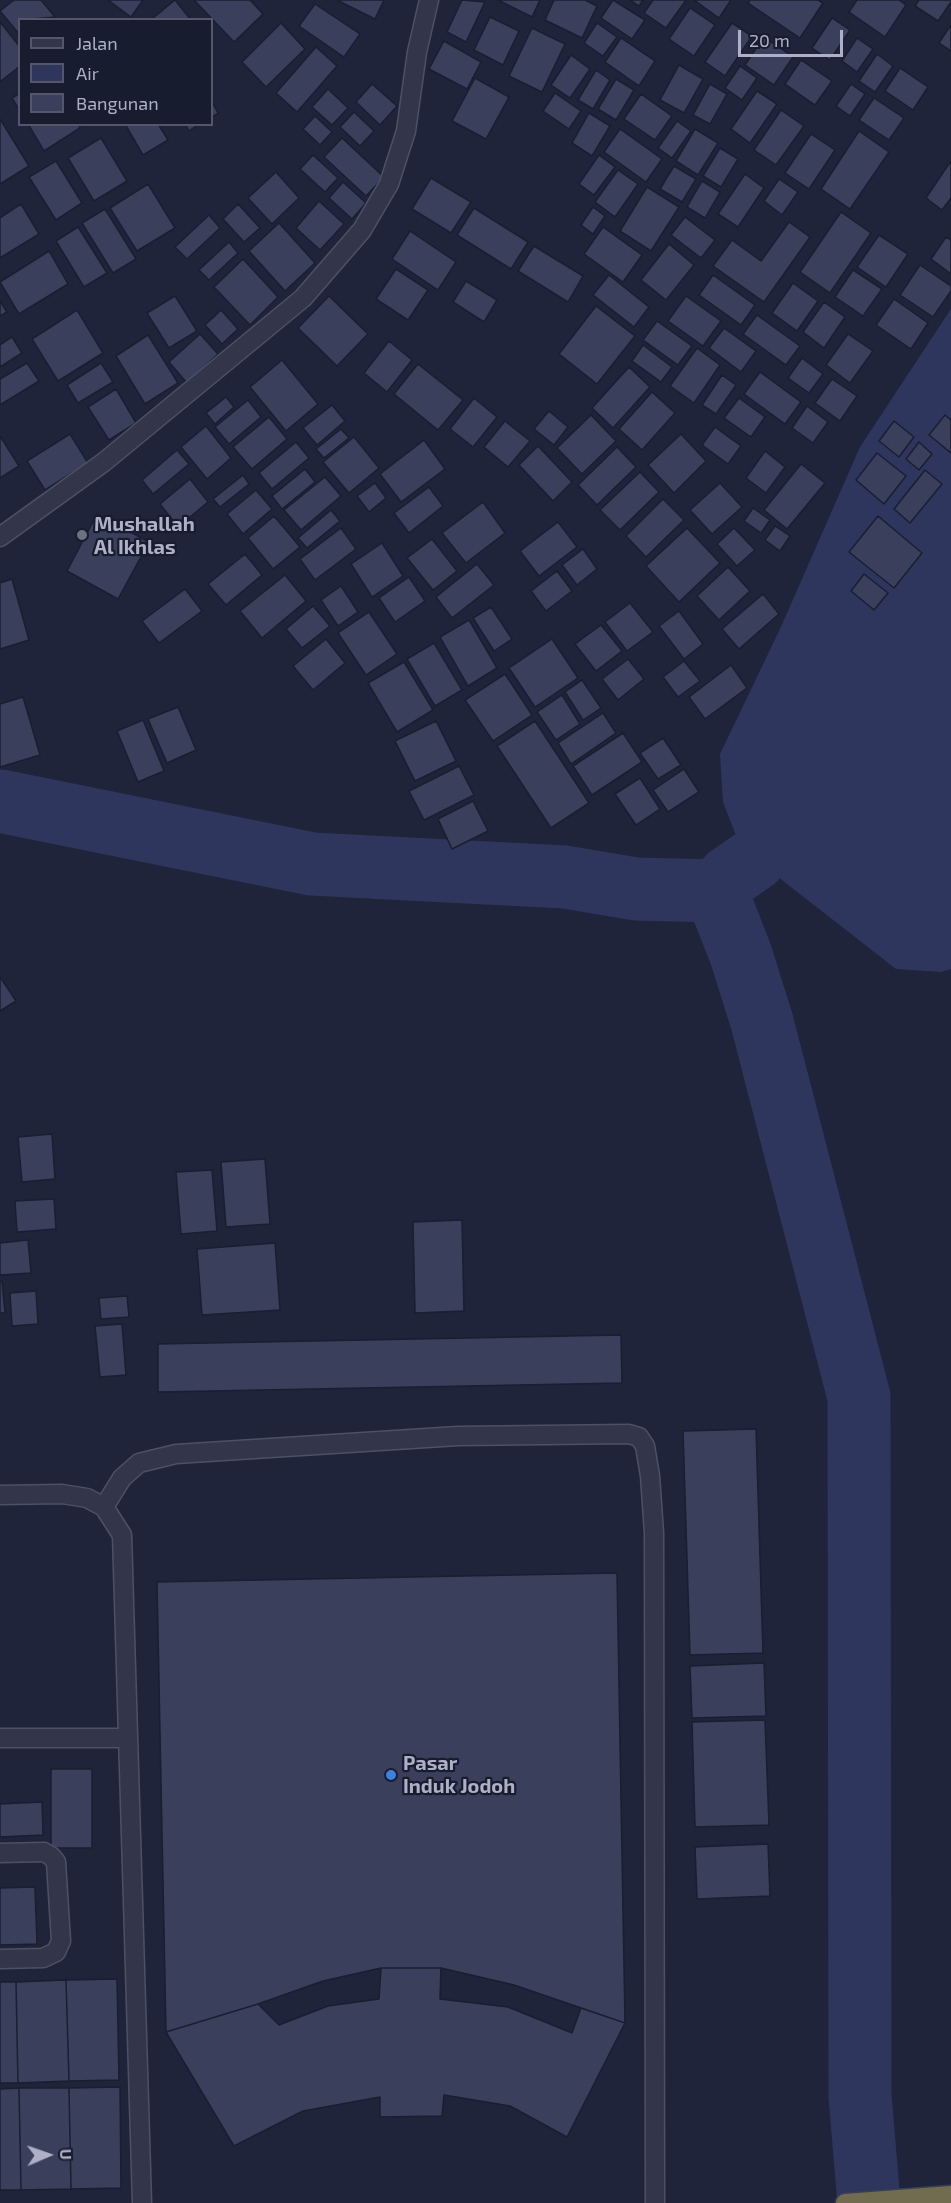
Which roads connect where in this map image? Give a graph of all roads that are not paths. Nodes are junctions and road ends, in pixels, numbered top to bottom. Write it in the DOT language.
graph roads {
  1 [pos="429,0"];
  2 [pos="0,537"];
  3 [pos="0,1495"];
  4 [pos="104,1507"];
  5 [pos="0,1738"];
  6 [pos="127,1738"];
  7 [pos="0,1854"];
  8 [pos="0,1959"];
  9 [pos="951,2195"];
  10 [pos="142,2203"];
  11 [pos="655,2203"];
  12 [pos="845,2203"];
  1 -- 2 [label="street"];
  3 -- 4 [label="street"];
  4 -- 6 [label="street"];
  4 -- 11 [label="street"];
  5 -- 6 [label="street"];
  6 -- 10 [label="street"];
  7 -- 8 [label="street"];
  9 -- 12 [label="highway"];
}
